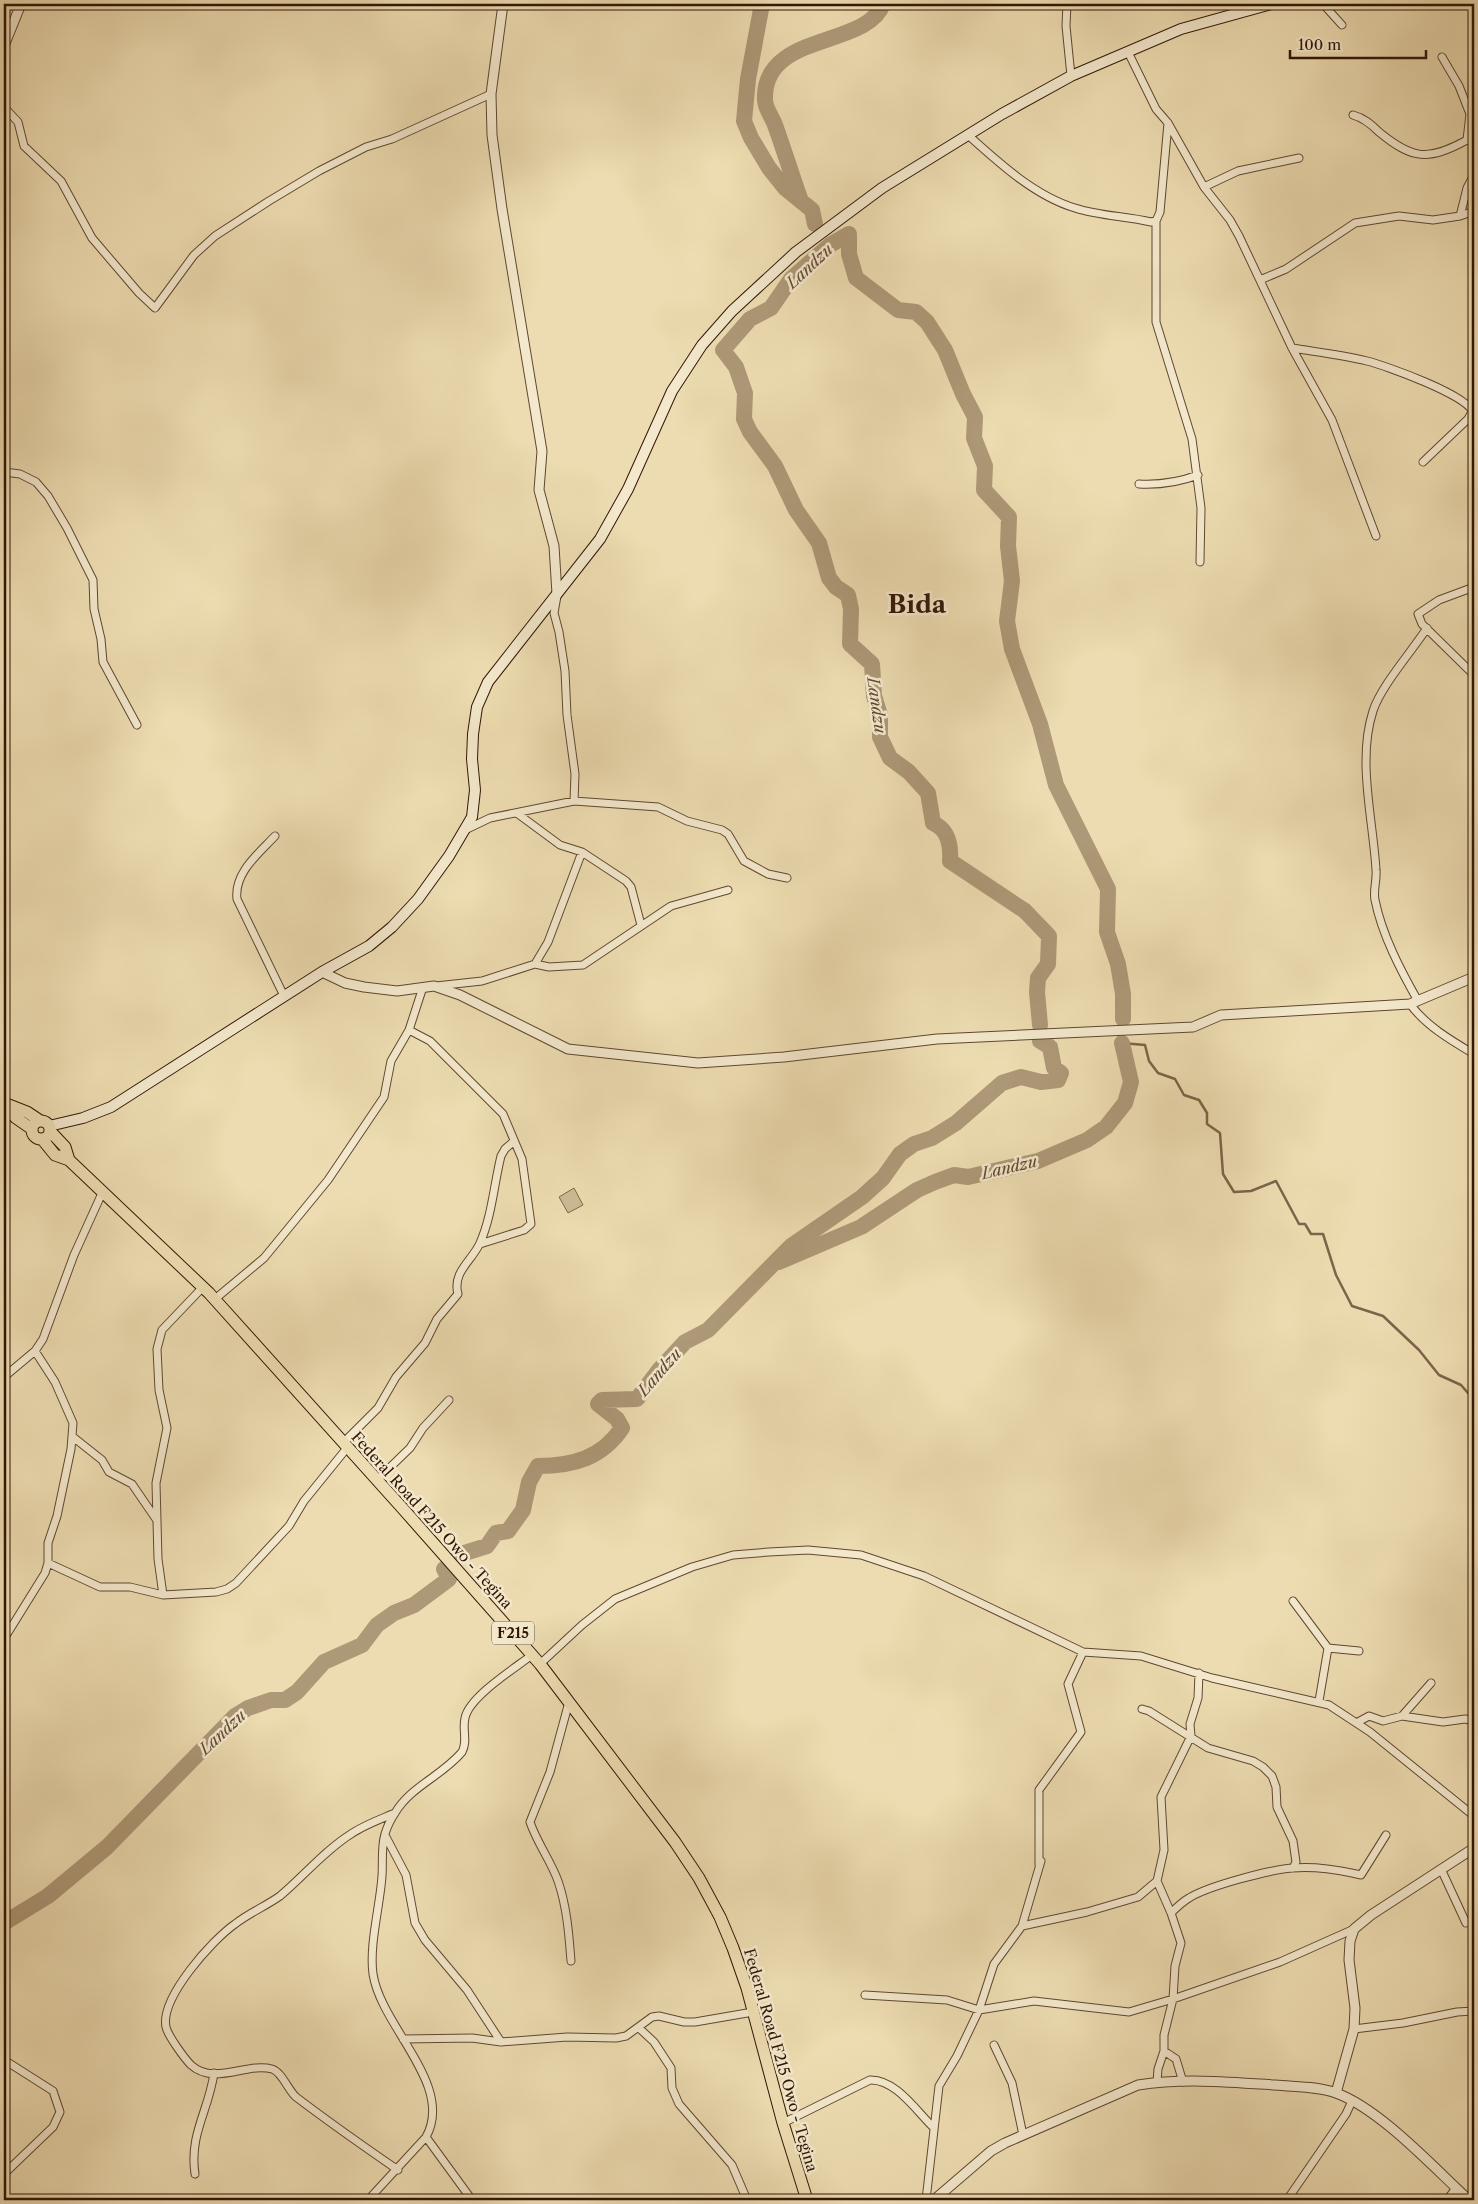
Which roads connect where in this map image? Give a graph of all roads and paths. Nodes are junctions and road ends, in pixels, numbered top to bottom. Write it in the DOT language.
graph roads {
  1 [pos="21,4"];
  2 [pos="504,4"];
  3 [pos="1067,4"];
  4 [pos="1271,4"];
  5 [pos="1323,4"];
  6 [pos="1342,25"];
  7 [pos="4,46"];
  8 [pos="1128,52"];
  9 [pos="1442,57"];
  10 [pos="1071,76"];
  11 [pos="491,94"];
  12 [pos="4,107"];
  13 [pos="1353,115"];
  14 [pos="1168,123"];
  15 [pos="968,135"];
  16 [pos="1471,141"];
  17 [pos="1299,158"];
  18 [pos="1474,175"];
  19 [pos="1204,186"];
  20 [pos="1474,211"];
  21 [pos="1460,216"];
  22 [pos="1156,221"];
  23 [pos="1260,280"];
  24 [pos="1292,348"];
  25 [pos="1423,462"];
  26 [pos="4,472"];
  27 [pos="1198,475"];
  28 [pos="1139,484"];
  29 [pos="1376,536"];
  30 [pos="1200,562"];
  31 [pos="1474,586"];
  32 [pos="558,594"];
  33 [pos="1427,628"];
  34 [pos="1474,675"];
  35 [pos="137,725"];
  36 [pos="574,801"];
  37 [pos="518,814"];
  38 [pos="465,830"];
  39 [pos="275,836"];
  40 [pos="582,852"];
  41 [pos="787,878"];
  42 [pos="728,890"];
  43 [pos="641,925"];
  44 [pos="535,964"];
  45 [pos="322,972"];
  46 [pos="1474,977"];
  47 [pos="434,986"];
  48 [pos="423,987"];
  49 [pos="284,996"];
  50 [pos="1414,1002"];
  51 [pos="409,1030"];
  52 [pos="1474,1054"];
  53 [pos="4,1104"];
  54 [pos="42,1129"];
  55 [pos="513,1142"];
  56 [pos="103,1191"];
  57 [pos="480,1244"];
  58 [pos="203,1287"];
  59 [pos="215,1299"];
  60 [pos="35,1351"];
  61 [pos="4,1377"];
  62 [pos="449,1400"];
  63 [pos="73,1437"];
  64 [pos="345,1445"];
  65 [pos="377,1480"];
  66 [pos="156,1520"];
  67 [pos="48,1563"];
  68 [pos="164,1594"];
  69 [pos="1293,1601"];
  70 [pos="4,1639"];
  71 [pos="1328,1648"];
  72 [pos="1359,1651"];
  73 [pos="1083,1652"];
  74 [pos="532,1655"];
  75 [pos="540,1664"];
  76 [pos="1199,1673"];
  77 [pos="1431,1683"];
  78 [pos="570,1702"];
  79 [pos="1319,1702"];
  80 [pos="1142,1708"];
  81 [pos="1402,1716"];
  82 [pos="1474,1721"];
  83 [pos="1358,1722"];
  84 [pos="1191,1736"];
  85 [pos="395,1813"];
  86 [pos="1474,1816"];
  87 [pos="1386,1834"];
  88 [pos="385,1835"];
  89 [pos="1474,1848"];
  90 [pos="1292,1868"];
  91 [pos="1441,1869"];
  92 [pos="1157,1881"];
  93 [pos="1171,1913"];
  94 [pos="1466,1923"];
  95 [pos="1022,1926"];
  96 [pos="1354,1929"];
  97 [pos="571,1961"];
  98 [pos="865,1996"];
  99 [pos="1173,1999"];
  100 [pos="978,2010"];
  101 [pos="753,2012"];
  102 [pos="1474,2012"];
  103 [pos="639,2028"];
  104 [pos="1354,2029"];
  105 [pos="403,2039"];
  106 [pos="501,2042"];
  107 [pos="994,2045"];
  108 [pos="1164,2051"];
  109 [pos="9,2063"];
  110 [pos="214,2073"];
  111 [pos="1157,2082"];
  112 [pos="1183,2082"];
  113 [pos="1336,2093"];
  114 [pos="1352,2101"];
  115 [pos="783,2123"];
  116 [pos="934,2128"];
  117 [pos="1023,2135"];
  118 [pos="426,2137"];
  119 [pos="398,2170"];
  120 [pos="4,2174"];
  121 [pos="195,2174"];
  122 [pos="1456,2188"];
  123 [pos="368,2200"];
  124 [pos="472,2200"];
  125 [pos="747,2200"];
  126 [pos="807,2200"];
  127 [pos="926,2200"];
  128 [pos="934,2200"];
  129 [pos="1287,2200"];
  130 [pos="1447,2200"];
  131 [pos="1469,2200"];
  1 -- 7 [label="street"];
  2 -- 11 [label="street"];
  3 -- 10 [label="street"];
  4 -- 8 [label="main road"];
  5 -- 6 [label="street"];
  8 -- 10 [label="main road"];
  8 -- 14 [label="street"];
  9 -- 16 [label="street"];
  10 -- 15 [label="main road"];
  11 -- 12 [label="street"];
  11 -- 32 [label="street"];
  13 -- 16 [label="street"];
  14 -- 19 [label="street"];
  14 -- 22 [label="street"];
  15 -- 22 [label="street"];
  15 -- 32 [label="main road"];
  17 -- 19 [label="street"];
  18 -- 21 [label="street"];
  19 -- 23 [label="street"];
  20 -- 21 [label="street"];
  21 -- 23 [label="street"];
  22 -- 27 [label="street"];
  23 -- 24 [label="street"];
  24 -- 25 [label="street"];
  24 -- 29 [label="street"];
  26 -- 35 [label="street"];
  27 -- 28 [label="street"];
  27 -- 30 [label="street"];
  31 -- 33 [label="street"];
  32 -- 36 [label="street"];
  32 -- 38 [label="main road"];
  33 -- 34 [label="street"];
  33 -- 50 [label="street"];
  36 -- 37 [label="street"];
  36 -- 41 [label="street"];
  37 -- 38 [label="street"];
  37 -- 40 [label="street"];
  38 -- 45 [label="main road"];
  39 -- 49 [label="street"];
  40 -- 43 [label="street"];
  40 -- 44 [label="street"];
  42 -- 43 [label="street"];
  43 -- 44 [label="street"];
  44 -- 47 [label="street"];
  45 -- 48 [label="street"];
  45 -- 49 [label="main road"];
  46 -- 50 [label="street"];
  47 -- 48 [label="street"];
  47 -- 50 [label="street"];
  48 -- 51 [label="street"];
  49 -- 54 [label="main road"];
  50 -- 52 [label="street"];
  51 -- 55 [label="street"];
  51 -- 59 [label="street"];
  53 -- 54 [label="main road, F215"];
  54 -- 56 [label="main road, Federal Road F215 Owo - Tegina / F215"];
  55 -- 57 [label="street"];
  55 -- 57 [label="street"];
  56 -- 58 [label="main road, Federal Road F215 Owo - Tegina / F215"];
  56 -- 60 [label="street"];
  57 -- 64 [label="street"];
  58 -- 59 [label="main road, Federal Road F215 Owo - Tegina / F215"];
  58 -- 66 [label="street"];
  59 -- 64 [label="main road, Federal Road F215 Owo - Tegina / F215"];
  60 -- 61 [label="street"];
  60 -- 63 [label="street"];
  62 -- 65 [label="street"];
  63 -- 66 [label="street"];
  63 -- 67 [label="street"];
  64 -- 65 [label="main road, Federal Road F215 Owo - Tegina / F215"];
  64 -- 68 [label="street"];
  65 -- 74 [label="main road, Federal Road F215 Owo - Tegina / F215"];
  66 -- 68 [label="street"];
  67 -- 68 [label="street"];
  67 -- 70 [label="street"];
  69 -- 71 [label="street"];
  71 -- 72 [label="street"];
  71 -- 79 [label="street"];
  73 -- 75 [label="street"];
  73 -- 76 [label="street"];
  73 -- 95 [label="street"];
  74 -- 75 [label="main road, Federal Road F215 Owo - Tegina / F215"];
  74 -- 85 [label="street"];
  75 -- 78 [label="main road, Federal Road F215 Owo - Tegina / F215"];
  76 -- 79 [label="street"];
  76 -- 84 [label="street"];
  77 -- 81 [label="street"];
  78 -- 97 [label="street"];
  78 -- 101 [label="main road, Federal Road F215 Owo - Tegina / F215"];
  79 -- 83 [label="street"];
  80 -- 84 [label="street"];
  81 -- 82 [label="street"];
  81 -- 83 [label="street"];
  83 -- 86 [label="street"];
  84 -- 90 [label="street"];
  84 -- 92 [label="street"];
  85 -- 88 [label="street"];
  85 -- 110 [label="street"];
  87 -- 90 [label="street"];
  88 -- 105 [label="street"];
  88 -- 106 [label="street"];
  89 -- 91 [label="street"];
  90 -- 93 [label="street"];
  91 -- 94 [label="street"];
  91 -- 96 [label="street"];
  92 -- 93 [label="street"];
  92 -- 95 [label="street"];
  93 -- 99 [label="street"];
  95 -- 100 [label="street"];
  96 -- 99 [label="street"];
  96 -- 104 [label="street"];
  98 -- 100 [label="street"];
  99 -- 100 [label="street"];
  99 -- 108 [label="street"];
  100 -- 116 [label="street"];
  101 -- 103 [label="street"];
  101 -- 115 [label="main road, Federal Road F215 Owo - Tegina / F215"];
  102 -- 104 [label="street"];
  103 -- 106 [label="street"];
  103 -- 125 [label="street"];
  104 -- 113 [label="street"];
  105 -- 106 [label="street"];
  105 -- 118 [label="street"];
  107 -- 117 [label="street"];
  108 -- 111 [label="street"];
  108 -- 112 [label="street"];
  109 -- 120 [label="street"];
  110 -- 119 [label="street"];
  110 -- 121 [label="street"];
  111 -- 112 [label="street"];
  111 -- 117 [label="street"];
  112 -- 113 [label="street"];
  113 -- 114 [label="street"];
  114 -- 122 [label="street"];
  114 -- 129 [label="street"];
  115 -- 116 [label="street"];
  115 -- 126 [label="main road, Federal Road F215 Owo - Tegina / F215"];
  116 -- 127 [label="street"];
  117 -- 128 [label="street"];
  118 -- 119 [label="street"];
  118 -- 124 [label="street"];
  119 -- 123 [label="street"];
  122 -- 130 [label="street"];
  122 -- 131 [label="street"];
}
